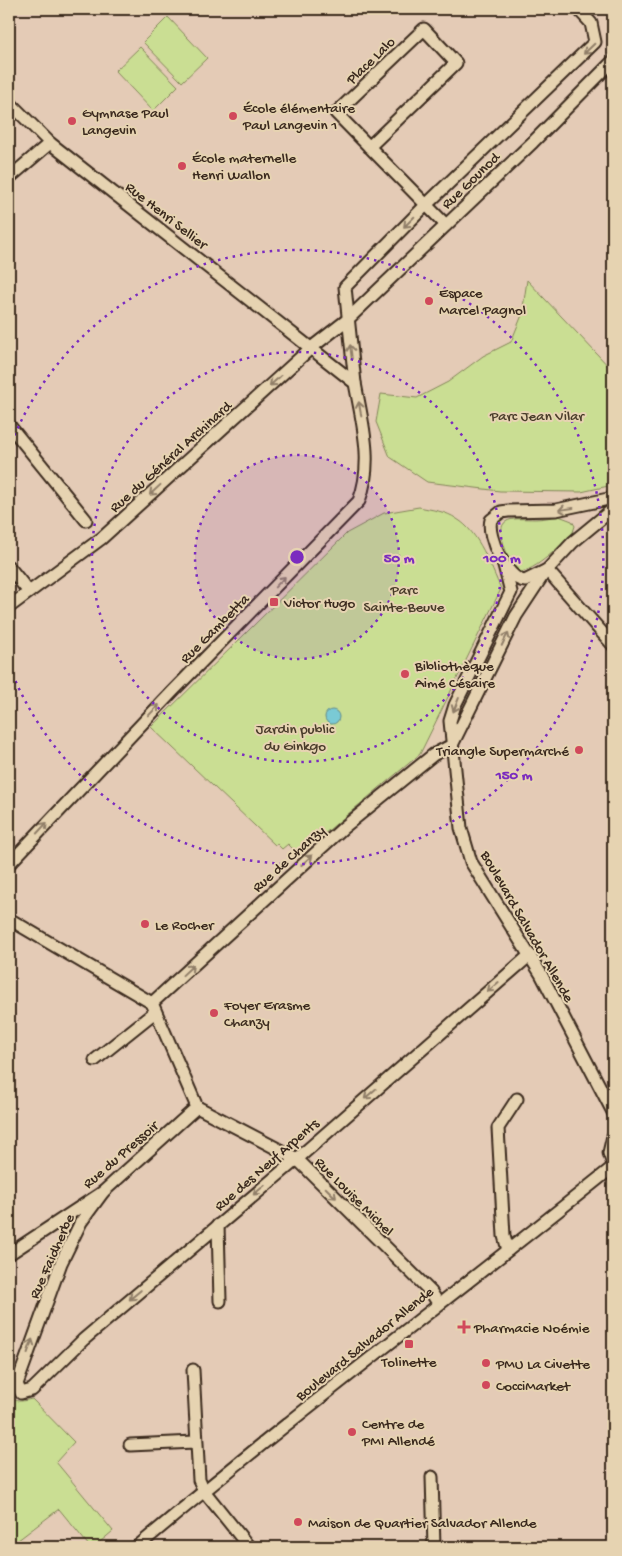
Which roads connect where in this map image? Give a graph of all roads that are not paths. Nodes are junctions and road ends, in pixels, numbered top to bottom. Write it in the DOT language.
graph roads {
  1 [pos="578,9"];
  2 [pos="613,61"];
  3 [pos="9,102"];
  4 [pos="50,143"];
  5 [pos="369,147"];
  6 [pos="9,178"];
  7 [pos="426,205"];
  8 [pos="446,225"];
  9 [pos="347,320"];
  10 [pos="311,348"];
  11 [pos="355,383"];
  12 [pos="9,425"];
  13 [pos="613,498"];
  14 [pos="613,509"];
  15 [pos="86,520"];
  16 [pos="504,565"];
  17 [pos="9,567"];
  18 [pos="547,570"];
  19 [pos="29,592"];
  20 [pos="9,607"];
  21 [pos="613,645"];
  22 [pos="452,745"];
  23 [pos="9,864"];
  24 [pos="9,919"];
  25 [pos="530,955"];
  26 [pos="154,1008"];
  27 [pos="95,1060"];
  28 [pos="517,1098"];
  29 [pos="197,1106"];
  30 [pos="613,1112"];
  31 [pos="613,1136"];
  32 [pos="297,1158"];
  33 [pos="613,1166"];
  34 [pos="103,1192"];
  35 [pos="218,1225"];
  36 [pos="508,1250"];
  37 [pos="9,1254"];
  38 [pos="220,1301"];
  39 [pos="438,1304"];
  40 [pos="193,1370"];
  41 [pos="20,1392"];
  42 [pos="195,1442"];
  43 [pos="130,1445"];
  44 [pos="432,1477"];
  45 [pos="204,1491"];
  46 [pos="137,1547"];
  47 [pos="249,1547"];
  48 [pos="434,1547"];
  1 -- 7 [label="street, Rue Gambetta, one-way"];
  2 -- 8 [label="street, Rue Gounod"];
  3 -- 4 [label="street, Rue Henri Sellier"];
  4 -- 6 [label="street"];
  4 -- 10 [label="street, Rue Henri Sellier"];
  5 -- 5 [label="street, Place Lalo"];
  5 -- 7 [label="street, Place Lalo"];
  7 -- 8 [label="street, Place Lalo"];
  7 -- 9 [label="street, Rue Gambetta, one-way"];
  8 -- 9 [label="street, Rue Gounod"];
  9 -- 10 [label="street, Rue du Général Archinard"];
  11 -- 9 [label="street, Rue Gambetta, one-way"];
  10 -- 11 [label="street"];
  10 -- 19 [label="street, Rue du Général Archinard, one-way"];
  23 -- 11 [label="street, Rue Gambetta, one-way"];
  12 -- 15 [label="street"];
  13 -- 16 [label="street, Boulevard Salvador Allende, one-way"];
  14 -- 18 [label="street"];
  16 -- 18 [label="street"];
  16 -- 22 [label="street, Boulevard Salvador Allende, one-way"];
  17 -- 19 [label="street"];
  18 -- 21 [label="street"];
  22 -- 18 [label="street, one-way"];
  19 -- 20 [label="street, Rue du Général Archinard"];
  22 -- 25 [label="street, Boulevard Salvador Allende"];
  26 -- 22 [label="street, Rue de Chanzy, one-way"];
  24 -- 26 [label="street"];
  25 -- 30 [label="street, Boulevard Salvador Allende"];
  25 -- 32 [label="street, Rue des Neuf Arpents, one-way"];
  26 -- 27 [label="street"];
  26 -- 29 [label="street"];
  28 -- 36 [label="street"];
  29 -- 32 [label="street, Rue Louise Michel"];
  29 -- 34 [label="street, Rue du Pressoir"];
  31 -- 33 [label="street"];
  32 -- 35 [label="street, Rue des Neuf Arpents, one-way"];
  32 -- 39 [label="street, Rue Louise Michel, one-way"];
  33 -- 36 [label="street, Boulevard Salvador Allende"];
  34 -- 37 [label="street, Rue du Pressoir"];
  41 -- 34 [label="street, Rue Faidherbe, one-way"];
  35 -- 38 [label="street"];
  35 -- 41 [label="street, Rue des Neuf Arpents, one-way"];
  36 -- 39 [label="street, Boulevard Salvador Allende"];
  39 -- 45 [label="street, Boulevard Salvador Allende"];
  40 -- 42 [label="street"];
  42 -- 43 [label="street"];
  42 -- 45 [label="street"];
  44 -- 48 [label="street"];
  45 -- 46 [label="street, Boulevard Salvador Allende"];
  45 -- 47 [label="street"];
}
